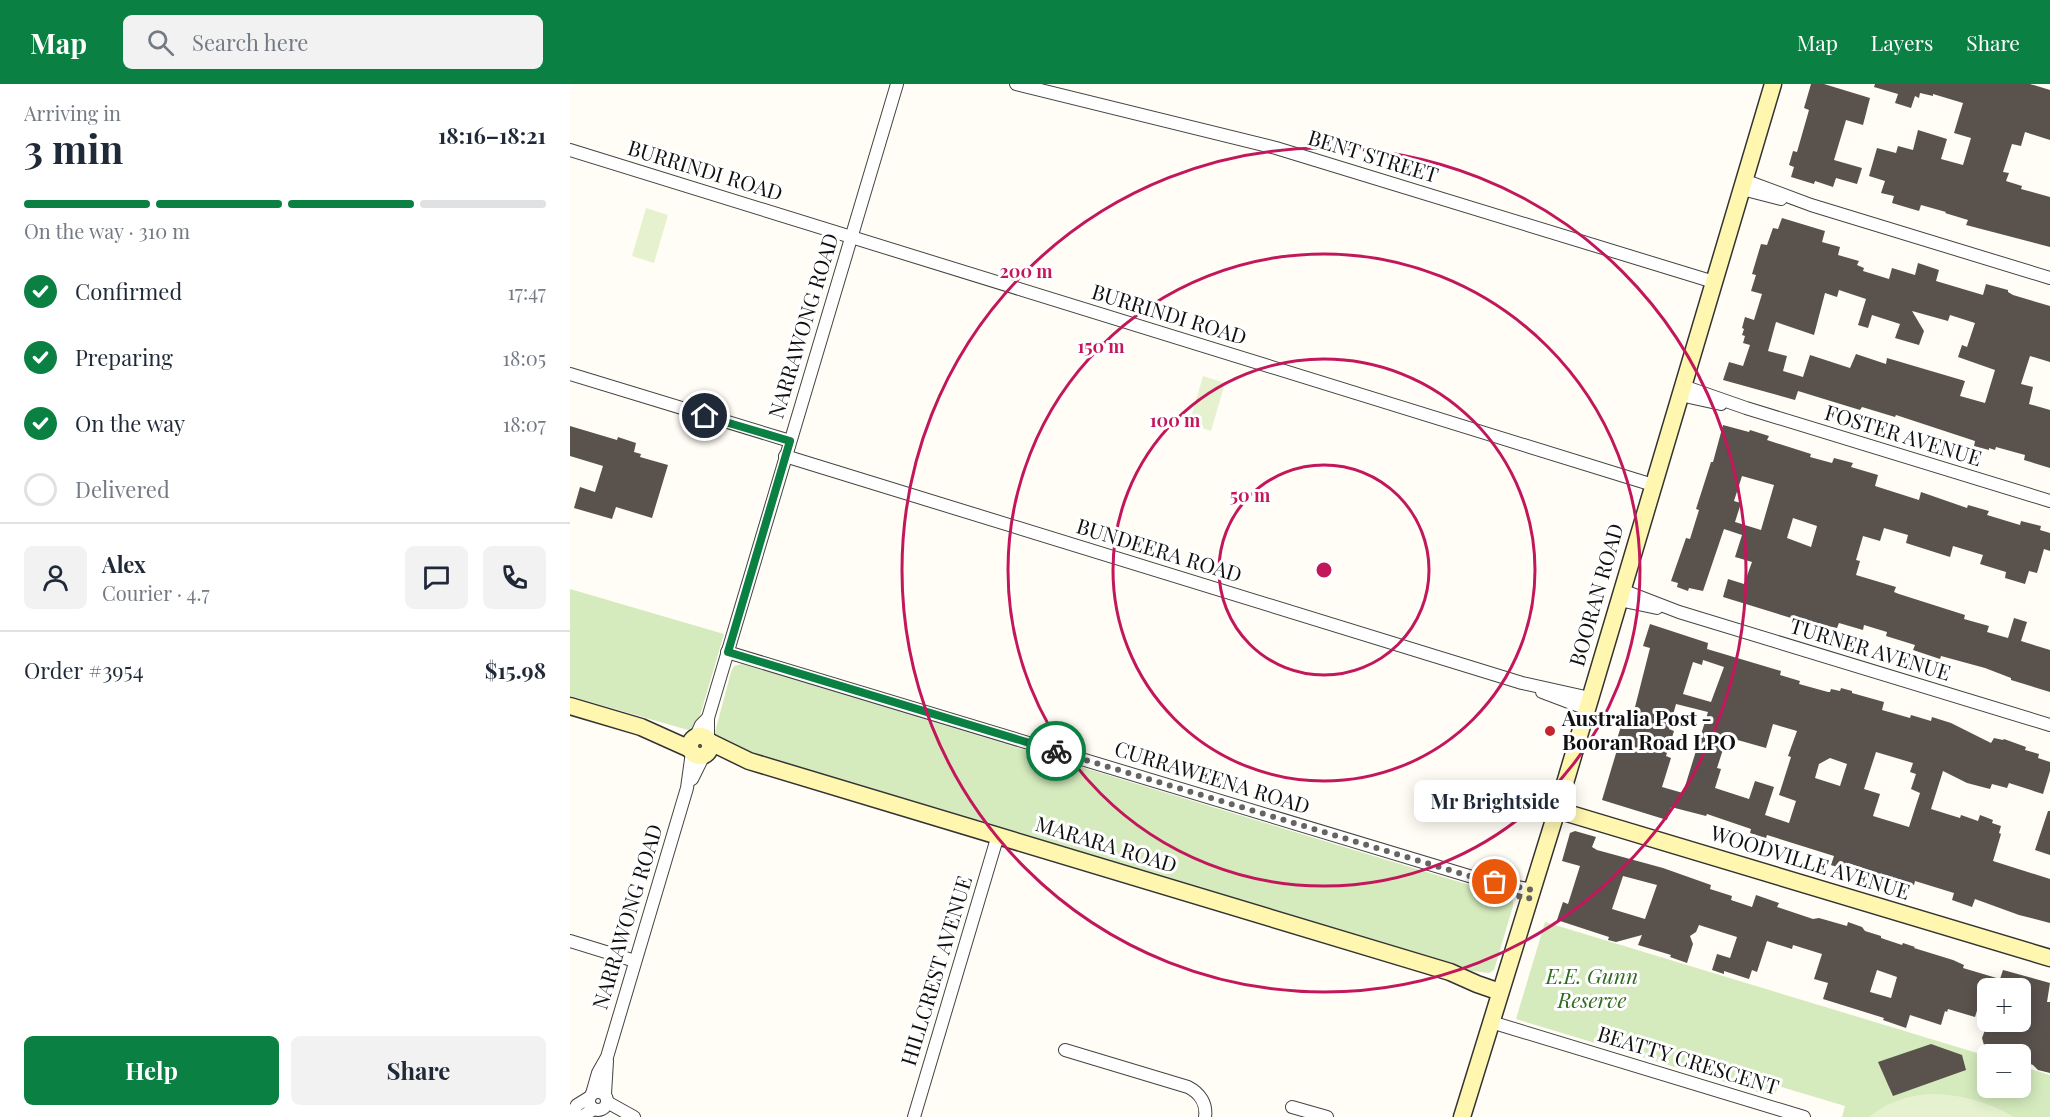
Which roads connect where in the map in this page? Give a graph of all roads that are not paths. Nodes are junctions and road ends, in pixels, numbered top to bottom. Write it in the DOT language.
graph roads {
  1 [pos="897,84"];
  2 [pos="1016,84"];
  3 [pos="1773,84"];
  4 [pos="570,150"];
  5 [pos="1743,184"];
  6 [pos="852,237"];
  7 [pos="2050,278"];
  8 [pos="1714,282"];
  9 [pos="570,374"];
  10 [pos="1682,390"];
  11 [pos="790,441"];
  12 [pos="785,456"];
  13 [pos="1653,485"];
  14 [pos="2050,501"];
  15 [pos="1621,595"];
  16 [pos="728,652"];
  17 [pos="1588,704"];
  18 [pos="570,706"];
  19 [pos="2050,725"];
  20 [pos="700,745"];
  21 [pos="1557,810"];
  22 [pos="998,835"];
  23 [pos="1530,894"];
  24 [pos="570,941"];
  25 [pos="2050,958"];
  26 [pos="635,961"];
  27 [pos="1502,987"];
  28 [pos="1491,1022"];
  29 [pos="1065,1050"];
  30 [pos="607,1057"];
  31 [pos="606,1098"];
  32 [pos="594,1105"];
  33 [pos="1292,1107"];
  34 [pos="570,1117"];
  35 [pos="581,1117"];
  36 [pos="634,1117"];
  37 [pos="914,1117"];
  38 [pos="1205,1117"];
  39 [pos="1327,1117"];
  40 [pos="1462,1117"];
  41 [pos="1804,1117"];
  1 -- 6 [label="street, NARRAWONG ROAD"];
  2 -- 8 [label="street, BENT STREET"];
  3 -- 5 [label="street, BOORAN ROAD"];
  4 -- 6 [label="street, BURRINDI ROAD"];
  5 -- 7 [label="street"];
  5 -- 8 [label="street, BOORAN ROAD"];
  6 -- 11 [label="street, NARRAWONG ROAD"];
  6 -- 13 [label="street, BURRINDI ROAD"];
  8 -- 10 [label="street, BOORAN ROAD"];
  9 -- 11 [label="street"];
  10 -- 13 [label="street, BOORAN ROAD"];
  10 -- 14 [label="street, FOSTER AVENUE"];
  11 -- 12 [label="street, NARRAWONG ROAD"];
  12 -- 16 [label="street, NARRAWONG ROAD"];
  12 -- 17 [label="street, BUNDEERA ROAD"];
  13 -- 15 [label="street, BOORAN ROAD"];
  15 -- 17 [label="street, BOORAN ROAD"];
  15 -- 19 [label="street, TURNER AVENUE"];
  16 -- 20 [label="street, NARRAWONG ROAD"];
  16 -- 23 [label="street, CURRAWEENA ROAD"];
  17 -- 21 [label="street, BOORAN ROAD"];
  18 -- 20 [label="street, MARARA ROAD"];
  20 -- 22 [label="street, MARARA ROAD"];
  20 -- 26 [label="street, NARRAWONG ROAD"];
  21 -- 23 [label="street, BOORAN ROAD"];
  21 -- 25 [label="street, WOODVILLE AVENUE"];
  22 -- 27 [label="street, MARARA ROAD"];
  22 -- 37 [label="street, HILLCREST AVENUE"];
  23 -- 27 [label="street, BOORAN ROAD"];
  24 -- 26 [label="street"];
  26 -- 30 [label="street, NARRAWONG ROAD"];
  27 -- 28 [label="street, BOORAN ROAD"];
  28 -- 40 [label="street, BOORAN ROAD"];
  28 -- 41 [label="street, BEATTY CRESCENT"];
  29 -- 38 [label="street"];
  30 -- 31 [label="street, NARRAWONG ROAD"];
  30 -- 32 [label="street, NARRAWONG ROAD"];
  31 -- 32 [label="street"];
  31 -- 36 [label="street"];
  32 -- 34 [label="street"];
  32 -- 35 [label="street"];
  33 -- 39 [label="street"];
}
